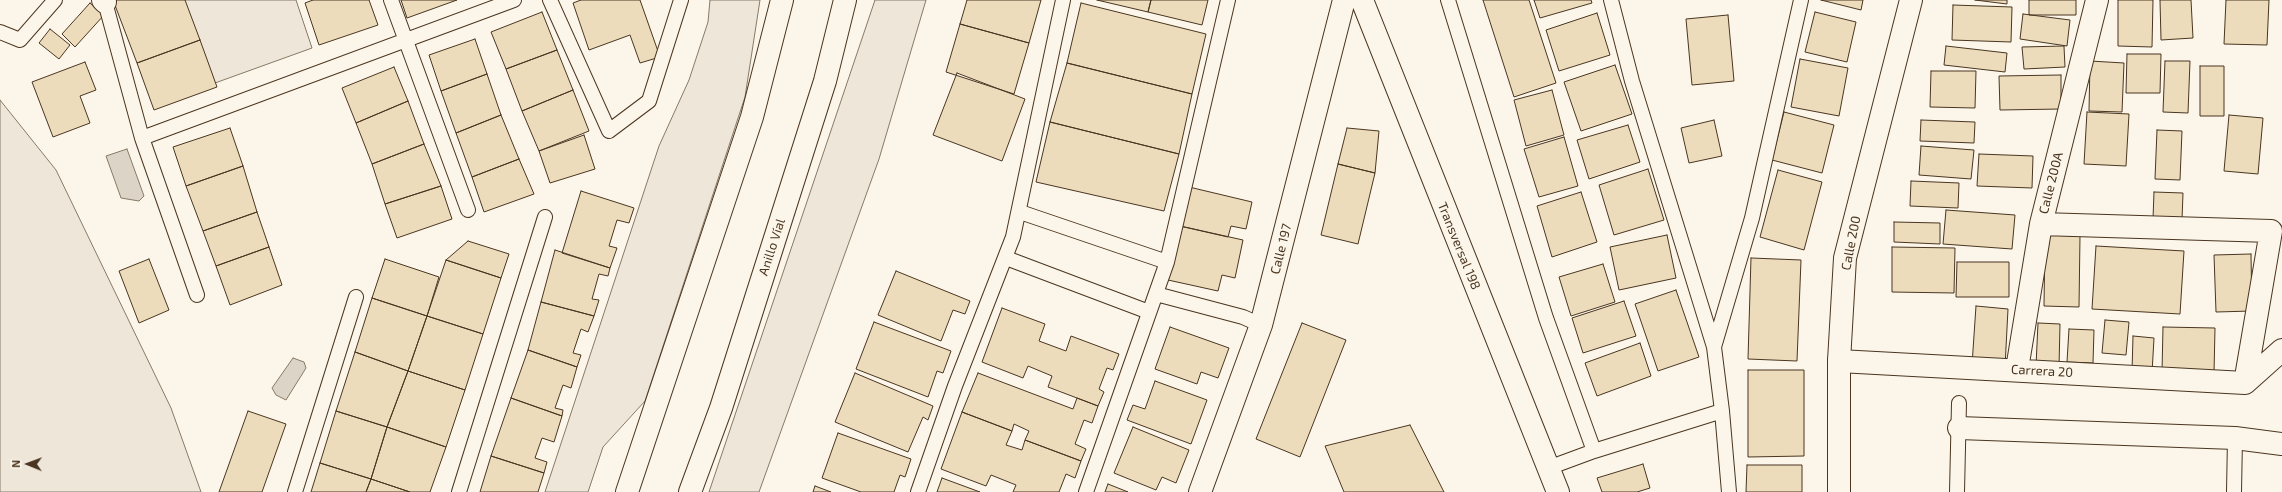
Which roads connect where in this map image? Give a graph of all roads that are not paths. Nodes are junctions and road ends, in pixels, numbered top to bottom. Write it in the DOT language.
graph roads {
  1 [pos="55,0"];
  2 [pos="391,0"];
  3 [pos="514,0"];
  4 [pos="550,0"];
  5 [pos="681,0"];
  6 [pos="782,0"];
  7 [pos="845,0"];
  8 [pos="1063,0"];
  9 [pos="1228,0"];
  10 [pos="1344,0"];
  11 [pos="1362,0"];
  12 [pos="1448,0"];
  13 [pos="1611,0"];
  14 [pos="1800,0"];
  15 [pos="1911,0"];
  16 [pos="2097,0"];
  17 [pos="104,1"];
  18 [pos="0,32"];
  19 [pos="407,41"];
  20 [pos="142,138"];
  21 [pos="468,210"];
  22 [pos="1020,212"];
  23 [pos="545,217"];
  24 [pos="2041,224"];
  25 [pos="1006,258"];
  26 [pos="1167,262"];
  27 [pos="1156,294"];
  28 [pos="197,295"];
  29 [pos="356,297"];
  30 [pos="1149,312"];
  31 [pos="1261,325"];
  32 [pos="1714,347"];
  33 [pos="2282,350"];
  34 [pos="1839,361"];
  35 [pos="2017,369"];
  36 [pos="2245,383"];
  37 [pos="1959,403"];
  38 [pos="1722,411"];
  39 [pos="1959,428"];
  40 [pos="2235,438"];
  41 [pos="2282,444"];
  42 [pos="1594,451"];
  43 [pos="640,453"];
  44 [pos="1548,468"];
  45 [pos="294,492"];
  46 [pos="459,492"];
  47 [pos="622,492"];
  48 [pos="627,492"];
  49 [pos="690,492"];
  50 [pos="918,492"];
  51 [pos="1086,492"];
  52 [pos="1200,492"];
  53 [pos="1558,492"];
  54 [pos="1729,492"];
  55 [pos="1839,492"];
  56 [pos="1957,492"];
  57 [pos="2234,492"];
  1 -- 18 [label="lane"];
  2 -- 19 [label="lane"];
  3 -- 19 [label="lane"];
  4 -- 5 [label="lane"];
  6 -- 43 [label="main road"];
  7 -- 49 [label="main road, Anillo Víal"];
  8 -- 22 [label="lane"];
  9 -- 26 [label="lane"];
  10 -- 31 [label="main road, Calle 197"];
  11 -- 44 [label="main road, Transversal 198"];
  12 -- 42 [label="lane"];
  13 -- 32 [label="lane"];
  14 -- 32 [label="lane"];
  15 -- 34 [label="main road, Calle 200"];
  16 -- 24 [label="main road, Calle 200A"];
  17 -- 20 [label="lane"];
  19 -- 20 [label="lane"];
  19 -- 21 [label="lane"];
  20 -- 28 [label="lane"];
  22 -- 25 [label="lane"];
  22 -- 26 [label="lane"];
  23 -- 46 [label="lane"];
  24 -- 35 [label="main road, Calle 200A"];
  24 -- 36 [label="main road"];
  25 -- 30 [label="lane"];
  25 -- 50 [label="lane"];
  26 -- 27 [label="lane"];
  27 -- 30 [label="lane"];
  27 -- 31 [label="lane"];
  29 -- 45 [label="lane"];
  30 -- 51 [label="lane"];
  31 -- 52 [label="main road, Calle 197"];
  32 -- 38 [label="lane"];
  33 -- 36 [label="main road"];
  34 -- 35 [label="main road, Carrera 20"];
  34 -- 55 [label="main road, Calle 200"];
  35 -- 36 [label="main road, Carrera 20"];
  37 -- 39 [label="lane"];
  38 -- 42 [label="lane"];
  38 -- 54 [label="lane"];
  39 -- 40 [label="main road"];
  39 -- 56 [label="lane"];
  40 -- 41 [label="main road"];
  40 -- 57 [label="lane"];
  42 -- 44 [label="lane"];
  43 -- 47 [label="lane"];
  43 -- 48 [label="main road"];
  44 -- 53 [label="main road, Transversal 198"];
}
